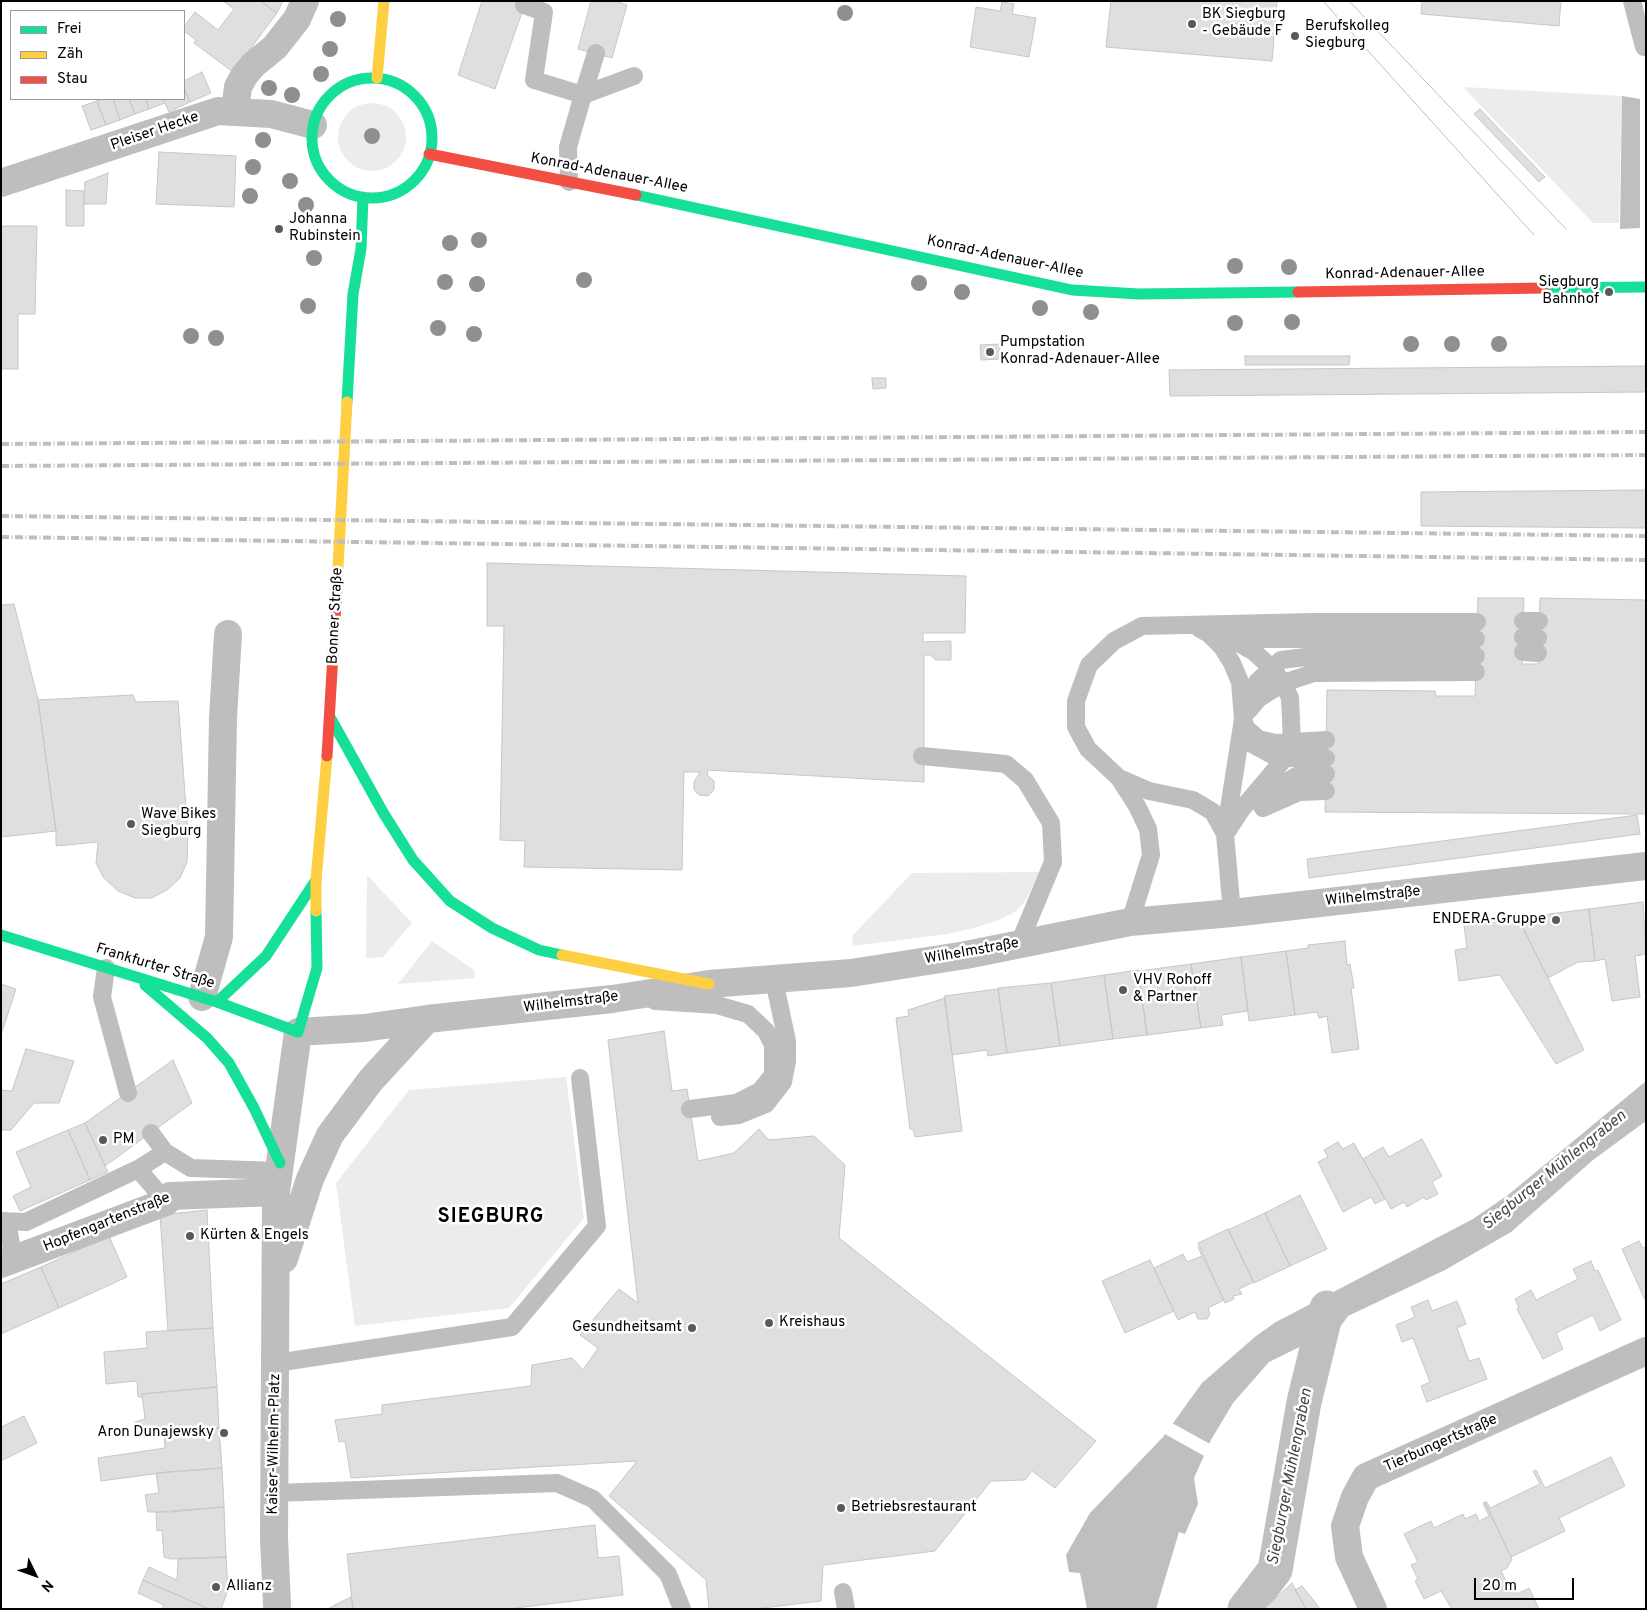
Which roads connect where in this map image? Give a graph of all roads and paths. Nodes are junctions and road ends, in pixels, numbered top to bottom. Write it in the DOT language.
graph roads {
  1 [pos="305,1"];
  2 [pos="384,1"];
  3 [pos="1632,1"];
  4 [pos="524,5"];
  5 [pos="1644,47"];
  6 [pos="596,53"];
  7 [pos="634,76"];
  8 [pos="377,78"];
  9 [pos="583,95"];
  10 [pos="234,111"];
  11 [pos="313,125"];
  12 [pos="429,154"];
  13 [pos="569,182"];
  14 [pos="1,183"];
  15 [pos="363,197"];
  16 [pos="1646,287"];
  17 [pos="1193,625"];
  18 [pos="228,634"];
  19 [pos="1476,648"];
  20 [pos="1272,668"];
  21 [pos="1284,683"];
  22 [pos="330,717"];
  23 [pos="1243,719"];
  24 [pos="1326,740"];
  25 [pos="1289,750"];
  26 [pos="922,756"];
  27 [pos="1119,778"];
  28 [pos="1226,834"];
  29 [pos="1646,866"];
  30 [pos="316,880"];
  31 [pos="1232,913"];
  32 [pos="1130,922"];
  33 [pos="1,935"];
  34 [pos="1020,944"];
  35 [pos="106,968"];
  36 [pos="138,979"];
  37 [pos="774,980"];
  38 [pos="708,984"];
  39 [pos="612,999"];
  40 [pos="210,1000"];
  41 [pos="427,1019"];
  42 [pos="298,1032"];
  43 [pos="580,1078"];
  44 [pos="128,1093"];
  45 [pos="151,1133"];
  46 [pos="165,1152"];
  47 [pos="138,1169"];
  48 [pos="279,1175"];
  49 [pos="166,1202"];
  50 [pos="4,1221"];
  51 [pos="8,1263"];
  52 [pos="276,1284"];
  53 [pos="1646,1351"];
  54 [pos="276,1363"];
  55 [pos="275,1493"];
  56 [pos="276,1607"];
  57 [pos="682,1609"];
  58 [pos="1373,1609"];
  1 -- 10 [label="street"];
  2 -- 8 [label="main road"];
  3 -- 5 [label="lane"];
  4 -- 9 [label="lane"];
  6 -- 9 [label="lane"];
  7 -- 9 [label="lane"];
  8 -- 11 [label="main road"];
  8 -- 12 [label="main road"];
  9 -- 13 [label="lane"];
  10 -- 11 [label="street, Pleiser Hecke"];
  10 -- 14 [label="street, Pleiser Hecke"];
  11 -- 15 [label="main road"];
  12 -- 13 [label="main road, Konrad-Adenauer-Allee"];
  12 -- 15 [label="main road"];
  13 -- 16 [label="main road, Konrad-Adenauer-Allee"];
  15 -- 22 [label="main road, Bonner Straße"];
  17 -- 19 [label="lane"];
  17 -- 20 [label="lane"];
  17 -- 23 [label="lane"];
  17 -- 27 [label="lane"];
  18 -- 40 [label="street"];
  19 -- 20 [label="lane"];
  19 -- 21 [label="lane"];
  20 -- 21 [label="lane"];
  20 -- 23 [label="lane"];
  21 -- 23 [label="lane"];
  21 -- 25 [label="lane"];
  22 -- 30 [label="main road, Bonner Straße"];
  22 -- 38 [label="main road"];
  23 -- 25 [label="lane"];
  23 -- 28 [label="lane"];
  24 -- 25 [label="lane"];
  25 -- 28 [label="lane"];
  25 -- 28 [label="lane"];
  26 -- 34 [label="lane"];
  27 -- 28 [label="lane"];
  27 -- 32 [label="lane"];
  28 -- 31 [label="lane"];
  29 -- 31 [label="street, Wilhelmstraße"];
  30 -- 40 [label="main road"];
  30 -- 42 [label="main road, Bonner Straße"];
  31 -- 32 [label="street, Wilhelmstraße"];
  32 -- 34 [label="street, Wilhelmstraße"];
  33 -- 35 [label="main road, Frankfurter Straße"];
  34 -- 37 [label="street, Wilhelmstraße"];
  35 -- 36 [label="main road, Frankfurter Straße"];
  35 -- 44 [label="lane"];
  36 -- 40 [label="main road, Frankfurter Straße"];
  36 -- 48 [label="main road"];
  37 -- 38 [label="street, Wilhelmstraße"];
  37 -- 39 [label="lane"];
  38 -- 39 [label="street, Wilhelmstraße"];
  39 -- 41 [label="street, Wilhelmstraße"];
  40 -- 42 [label="main road, Frankfurter Straße"];
  41 -- 42 [label="street, Wilhelmstraße"];
  41 -- 52 [label="street, Kaiser-Wilhelm-Platz"];
  42 -- 48 [label="street, Kaiser-Wilhelm-Platz"];
  43 -- 54 [label="lane"];
  45 -- 46 [label="lane"];
  46 -- 47 [label="lane"];
  46 -- 48 [label="lane"];
  47 -- 49 [label="lane"];
  47 -- 50 [label="lane"];
  48 -- 49 [label="street, Hopfengartenstraße"];
  48 -- 52 [label="street, Kaiser-Wilhelm-Platz"];
  49 -- 51 [label="street, Hopfengartenstraße"];
  50 -- 51 [label="lane"];
  52 -- 54 [label="street, Kaiser-Wilhelm-Platz"];
  53 -- 58 [label="street, Tierbungertstraße"];
  54 -- 55 [label="street, Kaiser-Wilhelm-Platz"];
  55 -- 56 [label="street, Kaiser-Wilhelm-Platz"];
  55 -- 57 [label="lane"];
}
